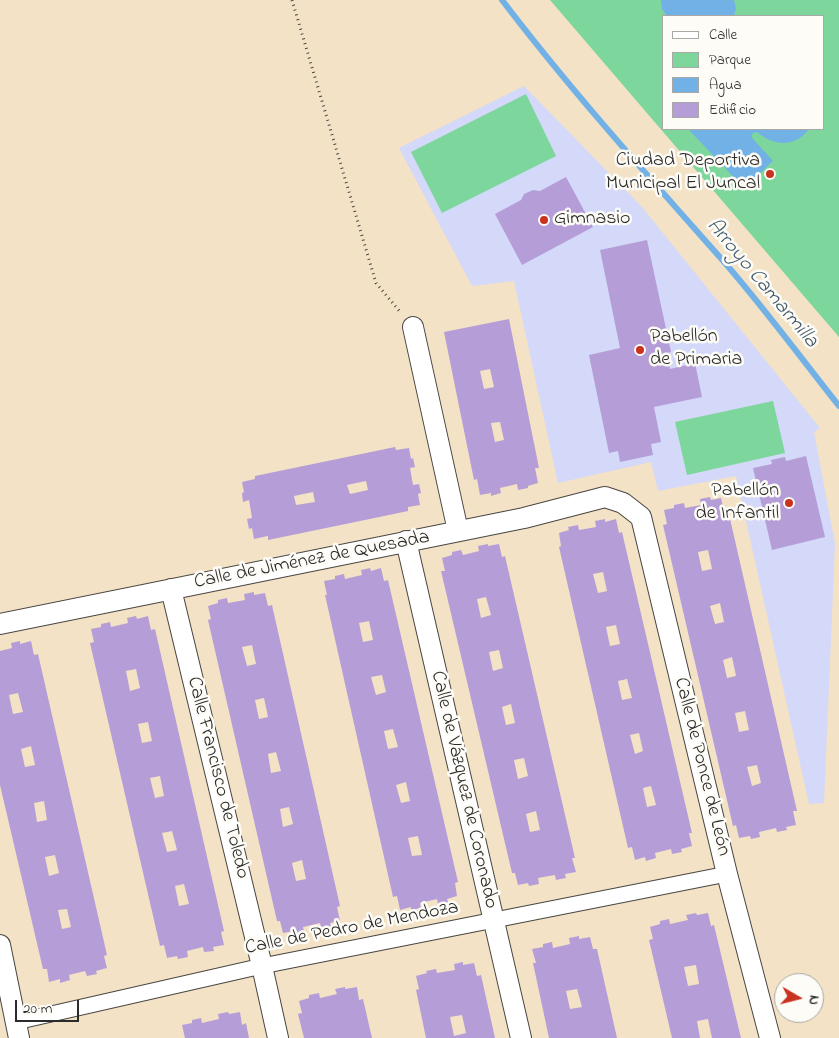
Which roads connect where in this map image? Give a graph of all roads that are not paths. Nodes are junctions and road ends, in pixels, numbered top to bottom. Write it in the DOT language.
graph roads {
  1 [pos="413,327"];
  2 [pos="623,503"];
  3 [pos="458,531"];
  4 [pos="406,542"];
  5 [pos="171,589"];
  6 [pos="0,624"];
  7 [pos="727,874"];
  8 [pos="494,921"];
  9 [pos="0,945"];
  10 [pos="262,966"];
  11 [pos="17,1030"];
  12 [pos="278,1038"];
  13 [pos="521,1038"];
  14 [pos="770,1038"];
  1 -- 3 [label="street"];
  2 -- 3 [label="street, Calle de Jiménez de Quesada"];
  2 -- 7 [label="street, Calle de Ponce de León"];
  3 -- 4 [label="street, Calle de Jiménez de Quesada"];
  4 -- 5 [label="street, Calle de Jiménez de Quesada"];
  4 -- 8 [label="street, Calle de Vázquez de Coronado"];
  5 -- 6 [label="street, Calle de Jiménez de Quesada"];
  5 -- 10 [label="street, Calle Francisco de Toledo"];
  7 -- 8 [label="street, Calle de Pedro de Mendoza"];
  7 -- 14 [label="street, Calle de Ponce de León"];
  8 -- 10 [label="street, Calle de Pedro de Mendoza"];
  8 -- 13 [label="street, Calle de Vázquez de Coronado"];
  9 -- 11 [label="street"];
  10 -- 11 [label="street, Calle de Pedro de Mendoza"];
  10 -- 12 [label="street, Calle Francisco de Toledo"];
}
